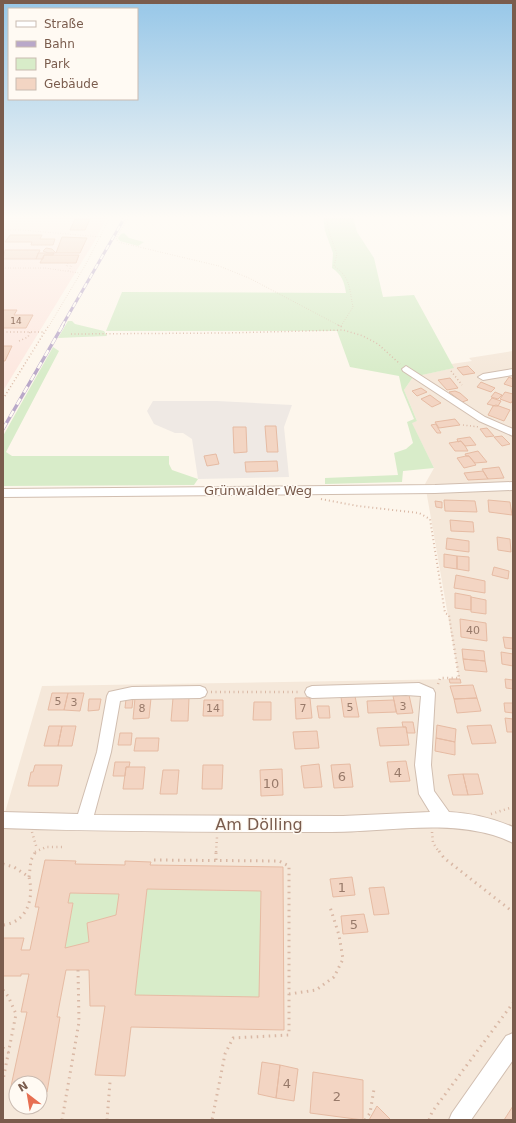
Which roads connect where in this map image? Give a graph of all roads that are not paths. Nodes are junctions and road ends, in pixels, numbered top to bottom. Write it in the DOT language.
graph roads {
  1 [pos="406,369"];
  2 [pos="513,372"];
  3 [pos="483,377"];
  4 [pos="513,433"];
  5 [pos="513,486"];
  6 [pos="3,493"];
  7 [pos="200,692"];
  8 [pos="312,692"];
  9 [pos="3,820"];
  10 [pos="438,821"];
  11 [pos="84,823"];
  12 [pos="513,835"];
  13 [pos="513,1043"];
  14 [pos="459,1120"];
  1 -- 4 [label="street"];
  2 -- 3 [label="street"];
  5 -- 6 [label="street, Grünwalder Weg"];
  7 -- 11 [label="street"];
  8 -- 10 [label="street"];
  9 -- 11 [label="street, Am Dölling"];
  10 -- 11 [label="street, Am Dölling"];
  10 -- 12 [label="street, Am Dölling"];
  13 -- 14 [label="street"];
}
